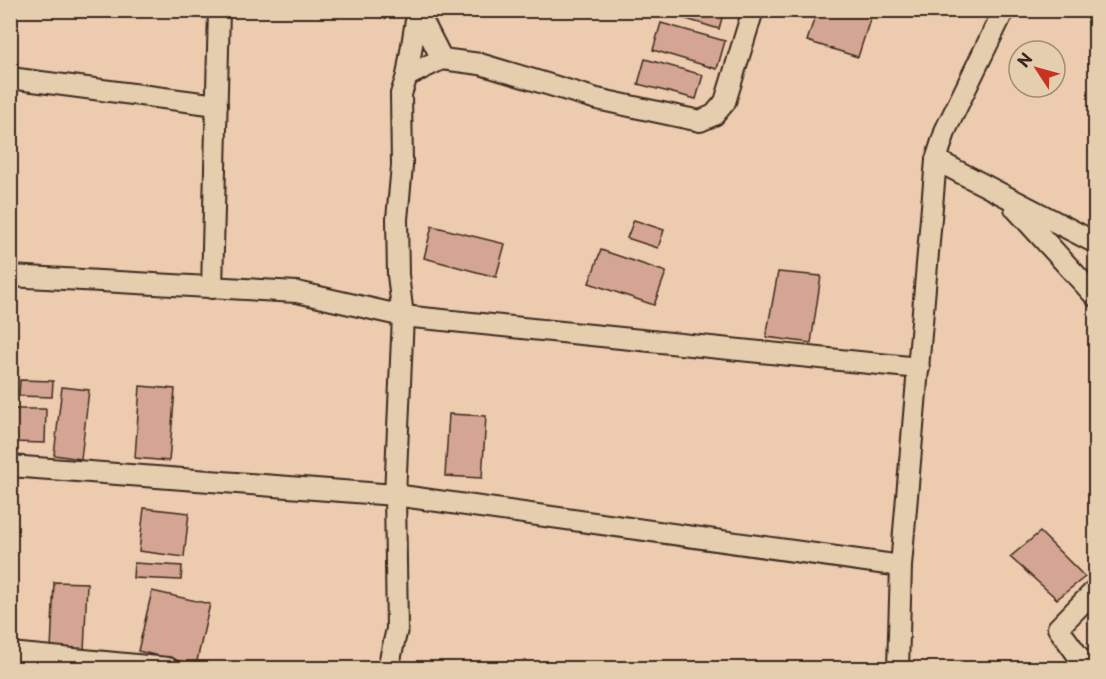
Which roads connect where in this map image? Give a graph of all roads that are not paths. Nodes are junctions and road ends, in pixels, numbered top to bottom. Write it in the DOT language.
graph roads {
  1 [pos="219,10"];
  2 [pos="753,10"];
  3 [pos="1004,10"];
  4 [pos="417,12"];
  5 [pos="442,59"];
  6 [pos="407,76"];
  7 [pos="10,78"];
  8 [pos="217,105"];
  9 [pos="936,160"];
  10 [pos="1005,197"];
  11 [pos="1095,243"];
  12 [pos="10,276"];
  13 [pos="212,288"];
  14 [pos="1095,297"];
  15 [pos="403,316"];
  16 [pos="920,368"];
  17 [pos="10,466"];
  18 [pos="395,495"];
  19 [pos="902,566"];
  20 [pos="1095,589"];
  21 [pos="10,653"];
  22 [pos="168,669"];
  23 [pos="388,669"];
  24 [pos="898,669"];
  25 [pos="1088,669"];
  1 -- 8 [label="street"];
  2 -- 5 [label="street"];
  3 -- 9 [label="street"];
  4 -- 5 [label="street"];
  4 -- 6 [label="street"];
  5 -- 6 [label="street"];
  6 -- 15 [label="street"];
  7 -- 8 [label="street"];
  8 -- 13 [label="street"];
  9 -- 10 [label="street"];
  9 -- 16 [label="street"];
  10 -- 11 [label="street"];
  10 -- 14 [label="street"];
  12 -- 13 [label="street"];
  13 -- 15 [label="street"];
  15 -- 16 [label="street"];
  15 -- 18 [label="street"];
  16 -- 19 [label="street"];
  17 -- 18 [label="street"];
  18 -- 19 [label="street"];
  18 -- 23 [label="street"];
  19 -- 24 [label="street"];
  20 -- 25 [label="street"];
  21 -- 22 [label="street"];
}
